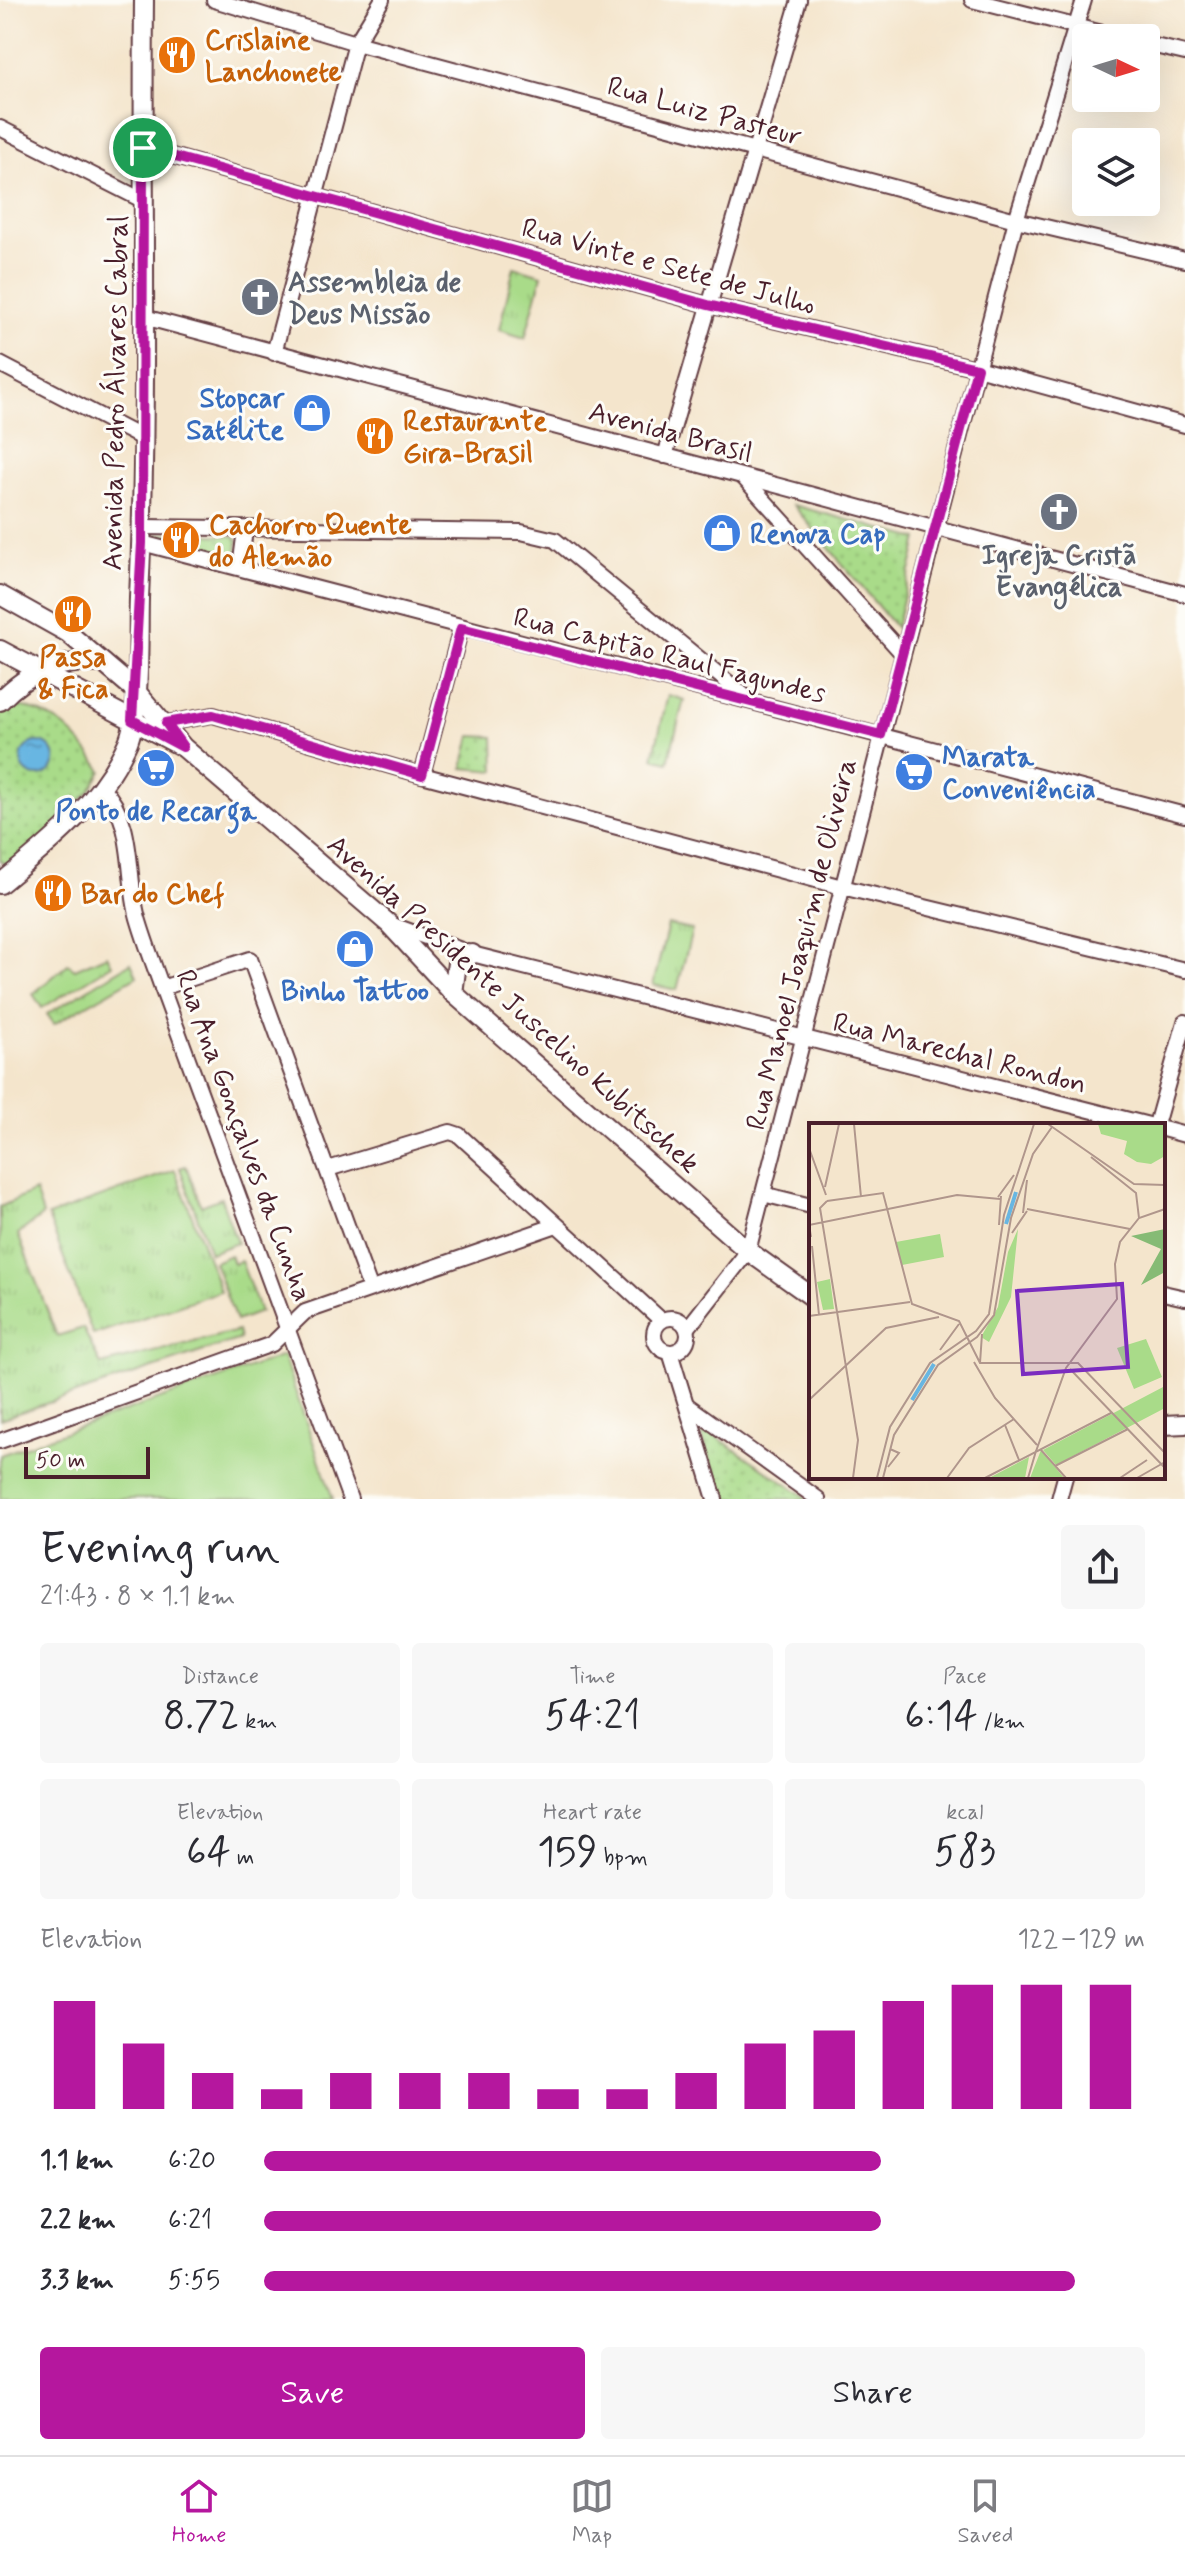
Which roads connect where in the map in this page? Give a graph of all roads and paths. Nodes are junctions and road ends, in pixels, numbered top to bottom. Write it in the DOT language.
graph roads {
  1 [pos="144,0"];
  2 [pos="214,0"];
  3 [pos="382,0"];
  4 [pos="799,0"];
  5 [pos="972,0"];
  6 [pos="1084,0"];
  7 [pos="1078,24"];
  8 [pos="1072,26"];
  9 [pos="356,43"];
  10 [pos="1072,43"];
  11 [pos="1160,47"];
  12 [pos="1185,53"];
  13 [pos="0,128"];
  14 [pos="143,148"];
  15 [pos="753,149"];
  16 [pos="314,197"];
  17 [pos="144,201"];
  18 [pos="1016,220"];
  19 [pos="1185,260"];
  20 [pos="708,305"];
  21 [pos="144,317"];
  22 [pos="274,353"];
  23 [pos="0,364"];
  24 [pos="977,368"];
  25 [pos="1185,425"];
  26 [pos="142,438"];
  27 [pos="665,456"];
  28 [pos="742,477"];
  29 [pos="934,527"];
  30 [pos="245,530"];
  31 [pos="142,535"];
  32 [pos="240,568"];
  33 [pos="1185,594"];
  34 [pos="0,595"];
  35 [pos="461,628"];
  36 [pos="0,650"];
  37 [pos="902,653"];
  38 [pos="103,663"];
  39 [pos="36,671"];
  40 [pos="135,690"];
  41 [pos="1,697"];
  42 [pos="752,702"];
  43 [pos="132,720"];
  44 [pos="166,723"];
  45 [pos="881,735"];
  46 [pos="183,747"];
  47 [pos="422,775"];
  48 [pos="102,788"];
  49 [pos="1185,815"];
  50 [pos="0,884"];
  51 [pos="842,887"];
  52 [pos="389,924"];
  53 [pos="472,954"];
  54 [pos="1185,970"];
  55 [pos="162,988"];
  56 [pos="453,993"];
  57 [pos="1185,1022"];
  58 [pos="801,1039"];
  59 [pos="1141,1123"];
  60 [pos="1157,1123"];
  61 [pos="1165,1130"];
  62 [pos="1185,1135"];
  63 [pos="328,1169"];
  64 [pos="763,1194"];
  65 [pos="809,1206"];
  66 [pos="554,1226"];
  67 [pos="748,1251"];
  68 [pos="370,1288"];
  69 [pos="1165,1293"];
  70 [pos="809,1295"];
  71 [pos="1185,1298"];
  72 [pos="661,1320"];
  73 [pos="289,1328"];
  74 [pos="687,1329"];
  75 [pos="670,1352"];
  76 [pos="687,1405"];
  77 [pos="1185,1424"];
  78 [pos="1165,1425"];
  79 [pos="0,1441"];
  80 [pos="1064,1479"];
  81 [pos="350,1499"];
  82 [pos="715,1499"];
  83 [pos="818,1499"];
  84 [pos="1059,1499"];
  1 -- 14 [label="main road, Avenida Pedro Álvares Cabral"];
  2 -- 9 [label="street, Rua Luiz Pasteur"];
  3 -- 9 [label="street"];
  4 -- 15 [label="street"];
  5 -- 8 [label="street"];
  6 -- 7 [label="street, Rua Manoel Joaquim de Oliveira"];
  9 -- 15 [label="street, Rua Luiz Pasteur"];
  9 -- 16 [label="street"];
  10 -- 18 [label="street, Rua Manoel Joaquim de Oliveira"];
  11 -- 12 [label="street"];
  13 -- 17 [label="street"];
  14 -- 16 [label="street, Rua Vinte e Sete de Julho"];
  14 -- 17 [label="main road, Avenida Pedro Álvares Cabral"];
  15 -- 18 [label="street, Rua Luiz Pasteur"];
  15 -- 20 [label="street"];
  16 -- 20 [label="street, Rua Vinte e Sete de Julho"];
  16 -- 22 [label="street"];
  17 -- 21 [label="main road, Avenida Pedro Álvares Cabral"];
  18 -- 19 [label="street, Rua Luiz Pasteur"];
  18 -- 24 [label="street, Rua Manoel Joaquim de Oliveira"];
  20 -- 24 [label="street, Rua Vinte e Sete de Julho"];
  20 -- 27 [label="street"];
  21 -- 22 [label="street, Avenida Brasil"];
  21 -- 26 [label="main road, Avenida Pedro Álvares Cabral"];
  22 -- 27 [label="street, Avenida Brasil"];
  23 -- 26 [label="street"];
  24 -- 25 [label="street, Rua Vinte e Sete de Julho"];
  24 -- 29 [label="street, Rua Manoel Joaquim de Oliveira"];
  26 -- 31 [label="main road, Avenida Pedro Álvares Cabral"];
  27 -- 28 [label="street, Avenida Brasil"];
  28 -- 29 [label="street, Avenida Brasil"];
  28 -- 37 [label="street"];
  29 -- 33 [label="street, Avenida Brasil"];
  29 -- 37 [label="street, Rua Manoel Joaquim de Oliveira"];
  30 -- 31 [label="street"];
  30 -- 32 [label="street"];
  30 -- 42 [label="street"];
  31 -- 32 [label="street, Rua Capitão Raul Fagundes"];
  31 -- 40 [label="main road, Avenida Pedro Álvares Cabral"];
  32 -- 35 [label="street, Rua Capitão Raul Fagundes"];
  34 -- 38 [label="main road, Avenida Presidente Juscelino Kubitschek"];
  35 -- 42 [label="street, Rua Capitão Raul Fagundes"];
  35 -- 47 [label="street"];
  36 -- 39 [label="main road, Avenida Presidente Juscelino Kubitschek"];
  37 -- 45 [label="street, Rua Manoel Joaquim de Oliveira"];
  38 -- 39 [label="main road"];
  38 -- 40 [label="main road, Avenida Presidente Juscelino Kubitschek"];
  39 -- 41 [label="main road"];
  39 -- 43 [label="main road, Avenida Presidente Juscelino Kubitschek"];
  40 -- 43 [label="main road, Avenida Pedro Álvares Cabral"];
  40 -- 44 [label="main road, Avenida Presidente Juscelino Kubitschek"];
  42 -- 45 [label="street, Rua Capitão Raul Fagundes"];
  43 -- 46 [label="main road, Avenida Presidente Juscelino Kubitschek"];
  43 -- 48 [label="main road, Avenida Pedro Álvares Cabral"];
  44 -- 46 [label="main road, Avenida Presidente Juscelino Kubitschek"];
  44 -- 47 [label="street"];
  45 -- 49 [label="street, Rua Capitão Raul Fagundes"];
  45 -- 51 [label="street, Rua Manoel Joaquim de Oliveira"];
  46 -- 52 [label="main road, Avenida Presidente Juscelino Kubitschek"];
  47 -- 51 [label="street"];
  48 -- 50 [label="main road, Avenida Pedro Álvares Cabral"];
  48 -- 55 [label="street, Rua Ana Gonçalves da Cunha"];
  51 -- 54 [label="street"];
  51 -- 58 [label="street, Rua Manoel Joaquim de Oliveira"];
  52 -- 53 [label="street, Rua Marechal Rondon"];
  52 -- 56 [label="main road, Avenida Presidente Juscelino Kubitschek"];
  53 -- 56 [label="main road"];
  53 -- 58 [label="street, Rua Marechal Rondon"];
  55 -- 63 [label="street"];
  55 -- 73 [label="street, Rua Ana Gonçalves da Cunha"];
  56 -- 67 [label="main road, Avenida Presidente Juscelino Kubitschek"];
  57 -- 60 [label="street"];
  58 -- 59 [label="street, Rua Marechal Rondon"];
  58 -- 64 [label="street, Rua Manoel Joaquim de Oliveira"];
  61 -- 62 [label="street"];
  63 -- 66 [label="street"];
  63 -- 68 [label="street"];
  64 -- 65 [label="street"];
  64 -- 67 [label="street, Rua Manoel Joaquim de Oliveira"];
  66 -- 68 [label="street"];
  66 -- 72 [label="street"];
  67 -- 70 [label="main road, Avenida Presidente Juscelino Kubitschek"];
  67 -- 74 [label="street, Rua Manoel Joaquim de Oliveira"];
  68 -- 73 [label="street"];
  69 -- 71 [label="street"];
  72 -- 74 [label="street"];
  72 -- 75 [label="street"];
  73 -- 79 [label="street"];
  73 -- 81 [label="street, Rua Ana Gonçalves da Cunha"];
  74 -- 75 [label="street"];
  75 -- 76 [label="street"];
  76 -- 82 [label="street"];
  76 -- 83 [label="street"];
  77 -- 78 [label="main road"];
  80 -- 84 [label="street"];
}
